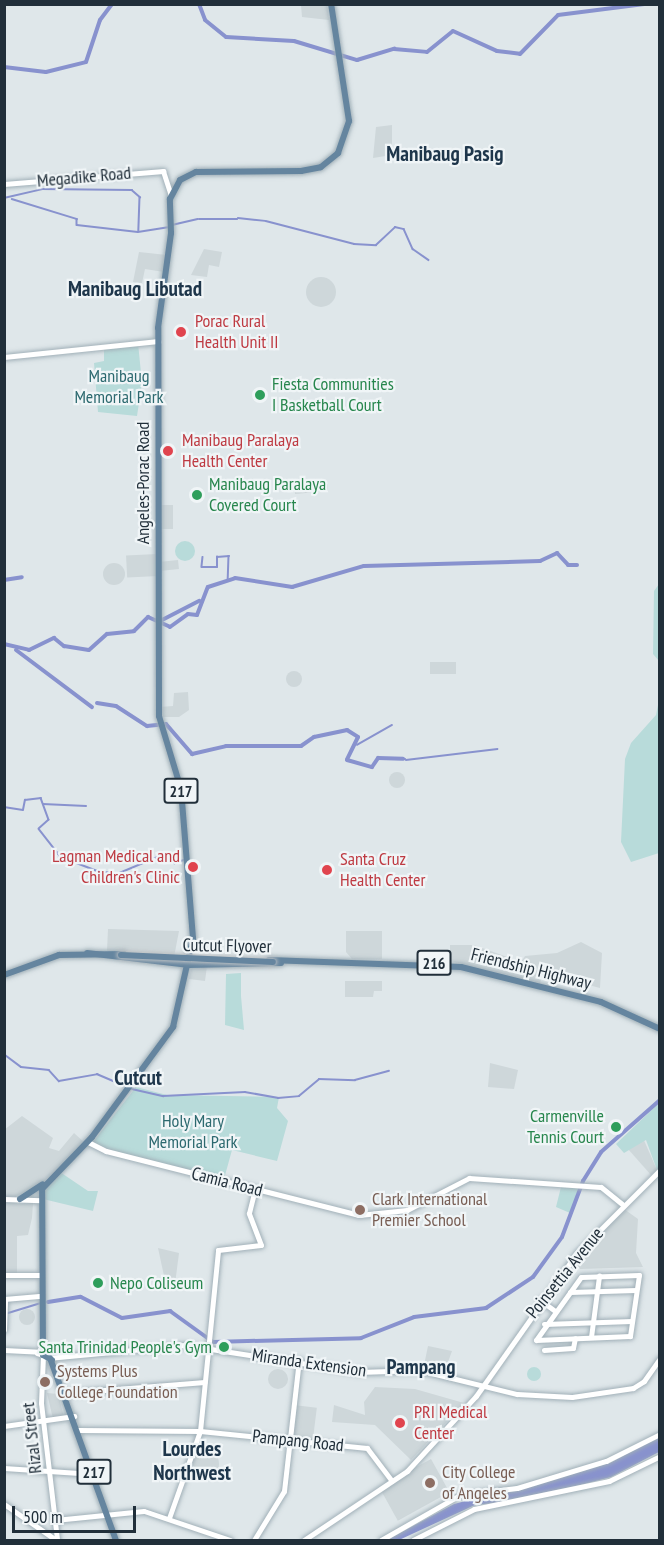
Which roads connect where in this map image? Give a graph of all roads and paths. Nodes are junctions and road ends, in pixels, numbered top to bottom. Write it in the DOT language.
graph roads {
  1 [pos="331,4"];
  2 [pos="4,184"];
  3 [pos="171,196"];
  4 [pos="158,341"];
  5 [pos="4,357"];
  6 [pos="87,953"];
  7 [pos="188,962"];
  8 [pos="276,963"];
  9 [pos="4,975"];
  10 [pos="660,1029"];
  11 [pos="88,1142"];
  12 [pos="660,1170"];
  13 [pos="46,1182"];
  14 [pos="255,1189"];
  15 [pos="4,1199"];
  16 [pos="20,1199"];
  17 [pos="41,1200"];
  18 [pos="622,1204"];
  19 [pos="4,1275"];
  20 [pos="41,1275"];
  21 [pos="599,1276"];
  22 [pos="636,1290"];
  23 [pos="597,1291"];
  24 [pos="570,1292"];
  25 [pos="5,1299"];
  26 [pos="42,1300"];
  27 [pos="540,1301"];
  28 [pos="554,1312"];
  29 [pos="6,1313"];
  30 [pos="632,1321"];
  31 [pos="593,1322"];
  32 [pos="544,1324"];
  33 [pos="4,1330"];
  34 [pos="591,1337"];
  35 [pos="575,1338"];
  36 [pos="209,1344"];
  37 [pos="4,1350"];
  38 [pos="544,1350"];
  39 [pos="46,1356"];
  40 [pos="660,1358"];
  41 [pos="299,1360"];
  42 [pos="205,1382"];
  43 [pos="483,1386"];
  44 [pos="67,1394"];
  45 [pos="74,1416"];
  46 [pos="44,1421"];
  47 [pos="4,1426"];
  48 [pos="78,1430"];
  49 [pos="200,1431"];
  50 [pos="660,1434"];
  51 [pos="290,1440"];
  52 [pos="660,1456"];
  53 [pos="7,1469"];
  54 [pos="50,1474"];
  55 [pos="94,1474"];
  56 [pos="392,1481"];
  57 [pos="4,1504"];
  58 [pos="109,1515"];
  59 [pos="170,1518"];
  60 [pos="55,1520"];
  61 [pos="56,1540"];
  62 [pos="116,1540"];
  63 [pos="230,1540"];
  64 [pos="254,1540"];
  65 [pos="304,1540"];
  66 [pos="381,1540"];
  67 [pos="413,1540"];
  1 -- 3 [label="main road"];
  2 -- 3 [label="street, Megadike Road"];
  3 -- 4 [label="main road, Angeles-Porac Road / 217"];
  4 -- 5 [label="street"];
  4 -- 7 [label="main road, Angeles-Porac Road / 217"];
  6 -- 7 [label="main road, Friendship Highway / 216"];
  6 -- 8 [label="main road, Cutcut Flyover, bridge"];
  6 -- 9 [label="main road, Friendship Highway / 216"];
  7 -- 8 [label="main road, Friendship Highway / 216"];
  7 -- 11 [label="main road, 217"];
  8 -- 10 [label="main road, Friendship Highway / 216"];
  11 -- 13 [label="main road, 217"];
  11 -- 14 [label="street, Camia Road"];
  12 -- 18 [label="street, Poinsettia Avenue"];
  13 -- 16 [label="main road"];
  13 -- 17 [label="main road, 217"];
  14 -- 18 [label="street, Camia Road"];
  14 -- 36 [label="street"];
  15 -- 16 [label="street"];
  16 -- 17 [label="street"];
  17 -- 20 [label="main road, 217"];
  18 -- 27 [label="street, Poinsettia Avenue"];
  19 -- 20 [label="street"];
  20 -- 26 [label="main road, 217"];
  21 -- 22 [label="street"];
  21 -- 23 [label="street"];
  21 -- 24 [label="street"];
  22 -- 23 [label="street"];
  22 -- 30 [label="street"];
  23 -- 24 [label="street"];
  23 -- 31 [label="street"];
  24 -- 28 [label="street"];
  25 -- 26 [label="street"];
  25 -- 29 [label="street"];
  26 -- 39 [label="main road, Rizal Street / 217"];
  27 -- 28 [label="street"];
  27 -- 43 [label="street, Poinsettia Avenue"];
  28 -- 32 [label="street"];
  29 -- 33 [label="street"];
  30 -- 31 [label="street"];
  30 -- 34 [label="street"];
  31 -- 32 [label="street"];
  31 -- 34 [label="street"];
  32 -- 35 [label="street"];
  34 -- 35 [label="street"];
  35 -- 38 [label="street"];
  36 -- 39 [label="street, Miranda Extension"];
  36 -- 41 [label="street, Miranda Extension"];
  36 -- 42 [label="street"];
  37 -- 39 [label="street, Miranda Extension"];
  39 -- 44 [label="main road, 217"];
  39 -- 46 [label="street, Rizal Street"];
  40 -- 43 [label="street, Miranda Extension"];
  41 -- 43 [label="street, Miranda Extension"];
  41 -- 51 [label="street"];
  42 -- 44 [label="street"];
  42 -- 49 [label="street"];
  43 -- 56 [label="street, Poinsettia Avenue"];
  44 -- 45 [label="main road, 217"];
  45 -- 46 [label="street"];
  45 -- 48 [label="main road, 217"];
  46 -- 47 [label="street"];
  46 -- 54 [label="street, Rizal Street"];
  48 -- 49 [label="street, Pampang Road"];
  48 -- 55 [label="main road, 217"];
  49 -- 51 [label="street, Pampang Road"];
  49 -- 59 [label="street"];
  50 -- 66 [label="street"];
  51 -- 56 [label="street, Pampang Road"];
  51 -- 64 [label="street"];
  52 -- 67 [label="street"];
  53 -- 54 [label="street"];
  54 -- 55 [label="street"];
  54 -- 60 [label="street, Rizal Street"];
  55 -- 58 [label="main road, 217"];
  56 -- 65 [label="street, Poinsettia Avenue"];
  57 -- 61 [label="street"];
  58 -- 59 [label="street"];
  58 -- 60 [label="street"];
  58 -- 62 [label="main road, 217"];
  59 -- 63 [label="street"];
  60 -- 61 [label="street, Rizal Street"];
}
